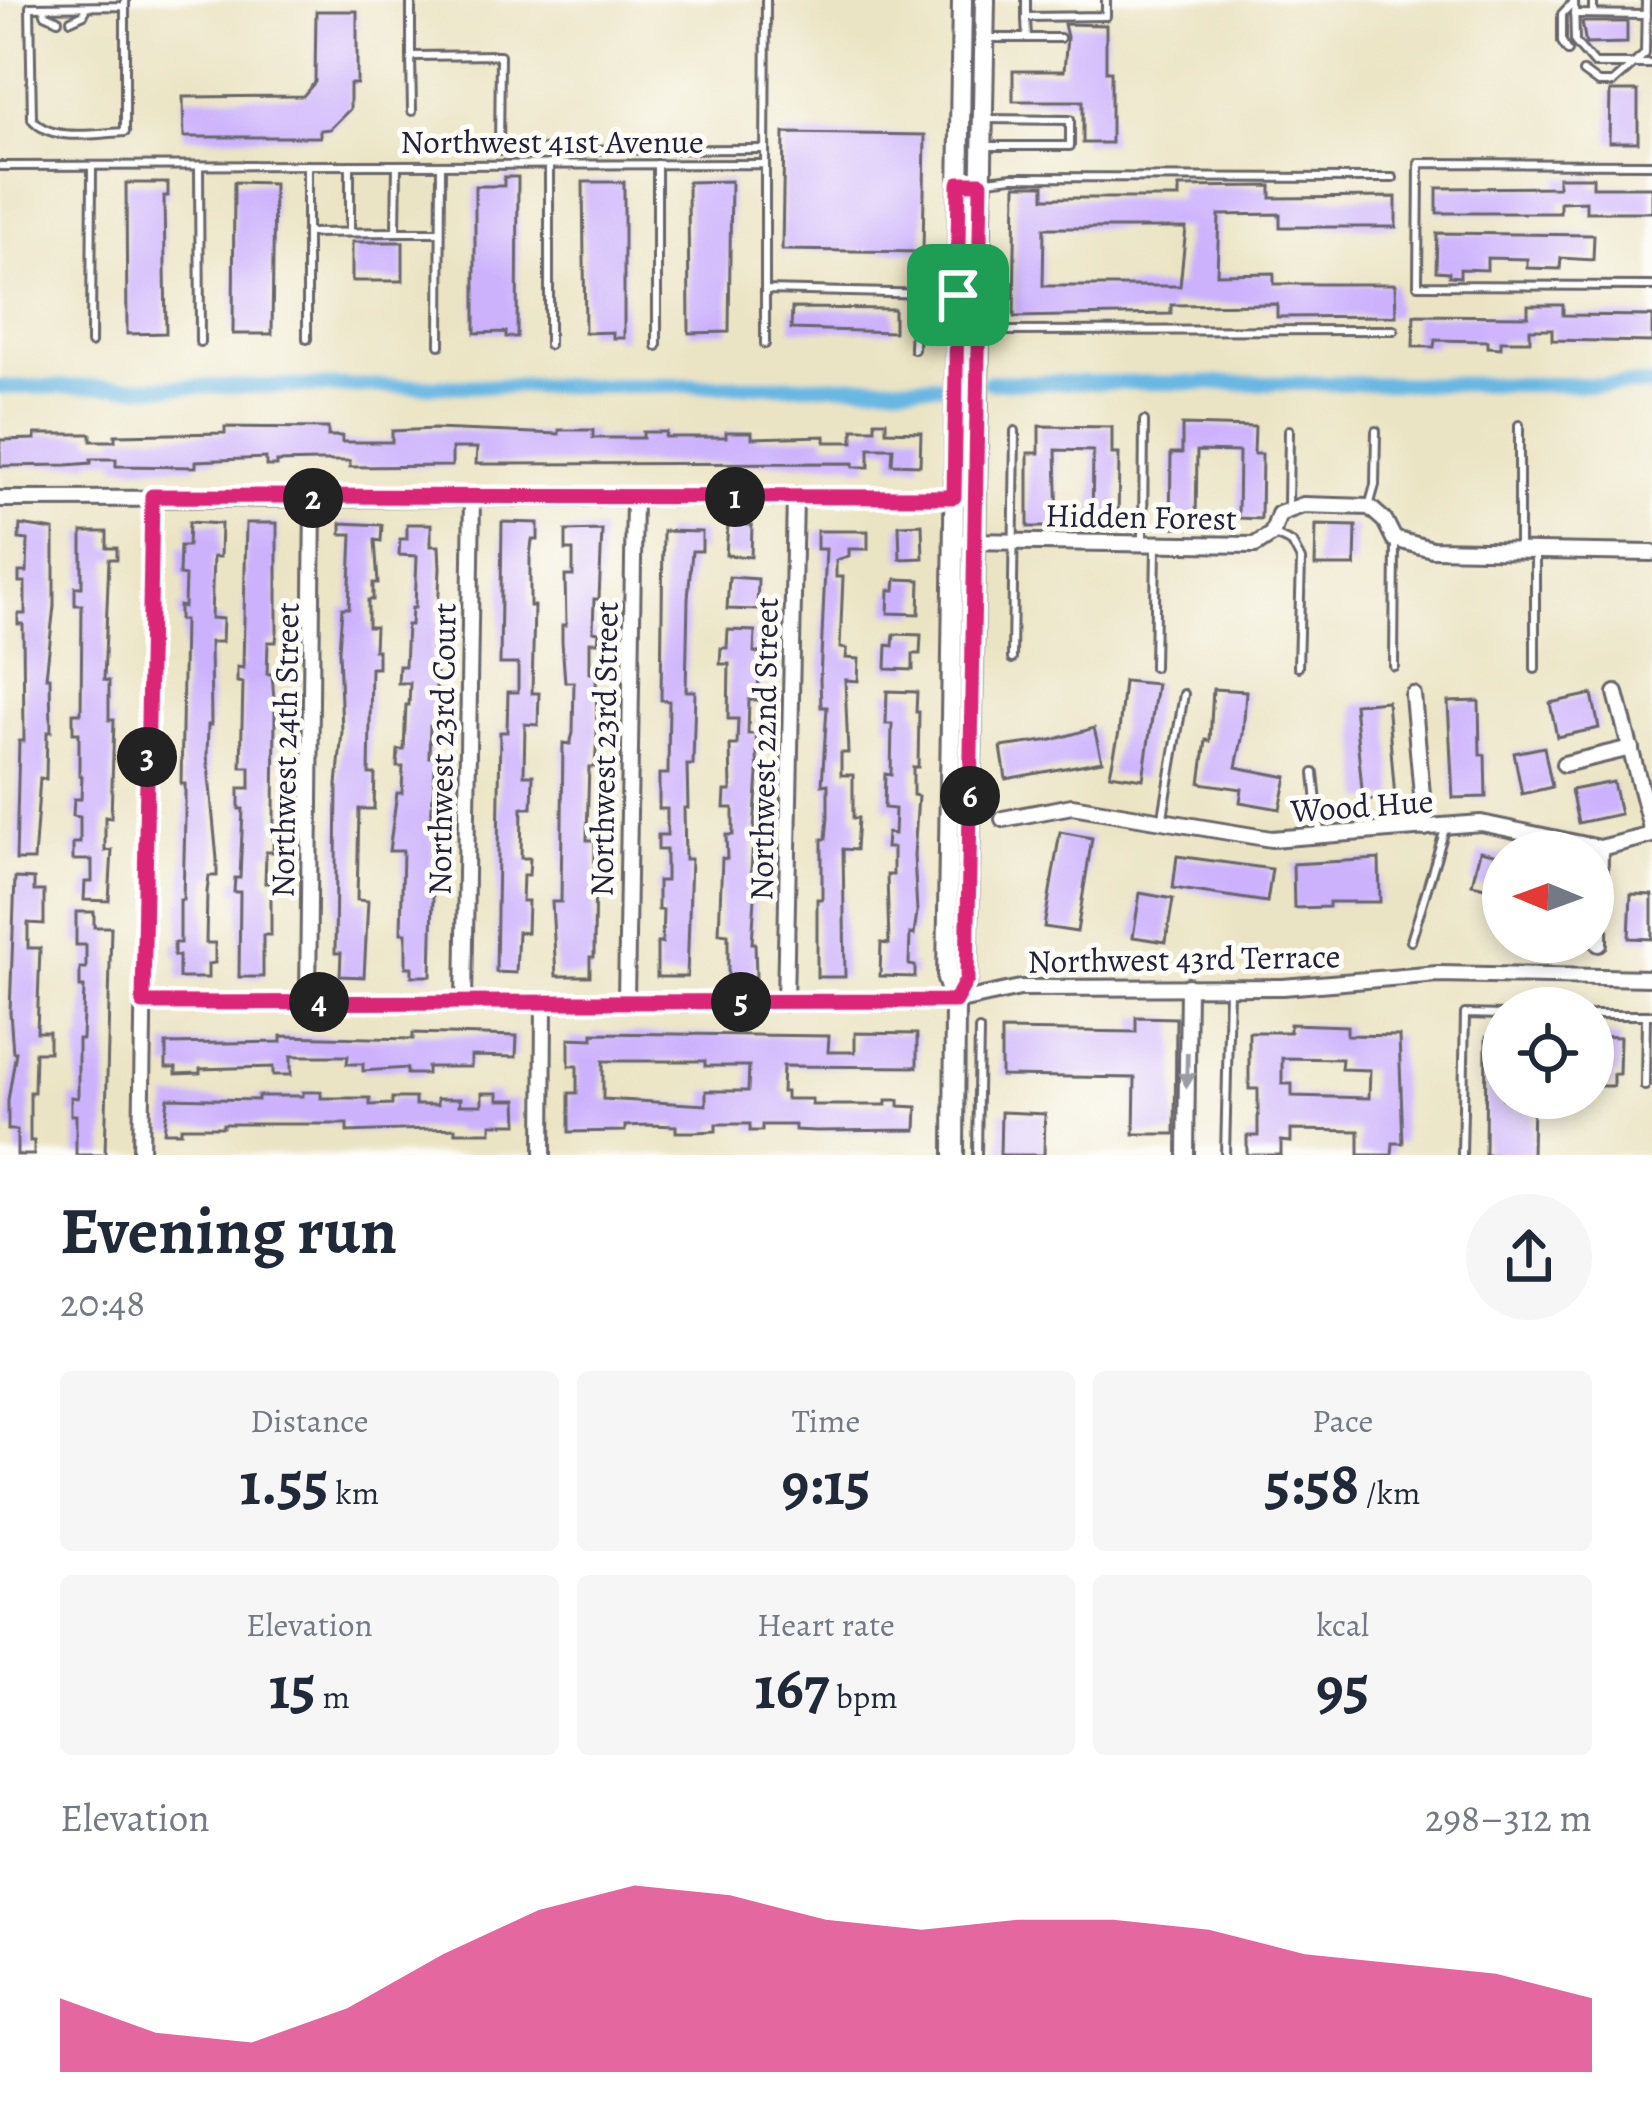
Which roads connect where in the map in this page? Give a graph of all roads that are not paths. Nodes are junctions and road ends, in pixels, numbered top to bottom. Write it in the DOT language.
graph roads {
  1 [pos="412,0"];
  2 [pos="766,0"];
  3 [pos="962,0"];
  4 [pos="985,0"];
  5 [pos="1026,0"];
  6 [pos="1106,0"];
  7 [pos="1593,0"];
  8 [pos="1646,0"];
  9 [pos="1574,1"];
  10 [pos="30,3"];
  11 [pos="125,3"];
  12 [pos="86,6"];
  13 [pos="44,7"];
  14 [pos="1574,14"];
  15 [pos="1593,14"];
  16 [pos="1646,15"];
  17 [pos="1026,17"];
  18 [pos="58,20"];
  19 [pos="71,20"];
  20 [pos="984,38"];
  21 [pos="1027,38"];
  22 [pos="1060,38"];
  23 [pos="1568,51"];
  24 [pos="411,56"];
  25 [pos="1630,64"];
  26 [pos="1652,64"];
  27 [pos="1583,72"];
  28 [pos="412,111"];
  29 [pos="982,118"];
  30 [pos="982,146"];
  31 [pos="765,149"];
  32 [pos="549,164"];
  33 [pos="657,164"];
  34 [pos="765,164"];
  35 [pos="1652,164"];
  36 [pos="307,165"];
  37 [pos="350,165"];
  38 [pos="397,165"];
  39 [pos="441,165"];
  40 [pos="0,166"];
  41 [pos="92,166"];
  42 [pos="199,166"];
  43 [pos="1393,178"];
  44 [pos="959,183"];
  45 [pos="981,183"];
  46 [pos="350,232"];
  47 [pos="396,232"];
  48 [pos="441,232"];
  49 [pos="307,233"];
  50 [pos="1652,286"];
  51 [pos="765,290"];
  52 [pos="916,294"];
  53 [pos="958,295"];
  54 [pos="980,295"];
  55 [pos="1394,330"];
  56 [pos="979,331"];
  57 [pos="307,339"];
  58 [pos="200,342"];
  59 [pos="92,343"];
  60 [pos="440,344"];
  61 [pos="765,344"];
  62 [pos="549,345"];
  63 [pos="657,346"];
  64 [pos="914,350"];
  65 [pos="1144,421"];
  66 [pos="1519,425"];
  67 [pos="1288,430"];
  68 [pos="1015,431"];
  69 [pos="1376,431"];
  70 [pos="152,496"];
  71 [pos="794,496"];
  72 [pos="954,497"];
  73 [pos="976,497"];
  74 [pos="313,498"];
  75 [pos="472,498"];
  76 [pos="634,498"];
  77 [pos="0,499"];
  78 [pos="1369,507"];
  79 [pos="1288,511"];
  80 [pos="1271,534"];
  81 [pos="1394,538"];
  82 [pos="954,541"];
  83 [pos="975,541"];
  84 [pos="1014,542"];
  85 [pos="1150,543"];
  86 [pos="1527,551"];
  87 [pos="1652,553"];
  88 [pos="1012,659"];
  89 [pos="1394,666"];
  90 [pos="1154,667"];
  91 [pos="1298,667"];
  92 [pos="1534,669"];
  93 [pos="1616,693"];
  94 [pos="1184,694"];
  95 [pos="1413,695"];
  96 [pos="1631,748"];
  97 [pos="1564,764"];
  98 [pos="1314,773"];
  99 [pos="1003,819"];
  100 [pos="1162,821"];
  101 [pos="1446,826"];
  102 [pos="1425,828"];
  103 [pos="1518,831"];
  104 [pos="1652,833"];
  105 [pos="1321,837"];
  106 [pos="1614,844"];
  107 [pos="1411,941"];
  108 [pos="1652,978"];
  109 [pos="1188,986"];
  110 [pos="1229,986"];
  111 [pos="464,1001"];
  112 [pos="626,1001"];
  113 [pos="955,1001"];
  114 [pos="143,1003"];
  115 [pos="308,1003"];
  116 [pos="785,1003"];
  117 [pos="544,1004"];
  118 [pos="1482,1014"];
  119 [pos="1614,1015"];
  120 [pos="1649,1015"];
  121 [pos="979,1030"];
  122 [pos="1645,1086"];
  123 [pos="140,1155"];
  124 [pos="543,1155"];
  125 [pos="954,1155"];
  126 [pos="977,1155"];
  127 [pos="1186,1155"];
  128 [pos="1225,1155"];
  129 [pos="1462,1155"];
  1 -- 24 [label="lane"];
  2 -- 31 [label="lane"];
  3 -- 44 [label="street"];
  4 -- 20 [label="street"];
  5 -- 17 [label="lane"];
  6 -- 17 [label="lane"];
  7 -- 15 [label="lane"];
  8 -- 16 [label="lane"];
  9 -- 14 [label="lane"];
  9 -- 23 [label="lane"];
  10 -- 11 [label="lane"];
  10 -- 13 [label="lane"];
  11 -- 12 [label="lane"];
  12 -- 13 [label="lane"];
  12 -- 19 [label="lane"];
  13 -- 18 [label="lane"];
  14 -- 15 [label="lane"];
  14 -- 25 [label="lane"];
  15 -- 16 [label="lane"];
  16 -- 25 [label="lane"];
  17 -- 21 [label="lane"];
  20 -- 21 [label="lane"];
  20 -- 29 [label="street"];
  21 -- 22 [label="lane"];
  24 -- 28 [label="lane"];
  24 -- 31 [label="lane"];
  25 -- 26 [label="lane"];
  25 -- 27 [label="lane"];
  29 -- 30 [label="street"];
  29 -- 30 [label="lane"];
  30 -- 45 [label="street"];
  31 -- 34 [label="lane"];
  32 -- 33 [label="lane, Northwest 41st Avenue"];
  32 -- 39 [label="lane, Northwest 41st Avenue"];
  32 -- 62 [label="lane"];
  33 -- 34 [label="lane, Northwest 41st Avenue"];
  33 -- 63 [label="lane"];
  34 -- 51 [label="lane"];
  35 -- 50 [label="lane"];
  36 -- 37 [label="lane, Northwest 41st Avenue"];
  36 -- 42 [label="lane, Northwest 41st Avenue"];
  36 -- 49 [label="lane"];
  37 -- 38 [label="lane, Northwest 41st Avenue"];
  37 -- 46 [label="lane"];
  38 -- 39 [label="lane, Northwest 41st Avenue"];
  38 -- 47 [label="lane"];
  39 -- 48 [label="lane"];
  40 -- 41 [label="lane, Northwest 41st Avenue"];
  41 -- 42 [label="lane, Northwest 41st Avenue"];
  41 -- 59 [label="lane"];
  42 -- 58 [label="lane"];
  43 -- 45 [label="lane"];
  44 -- 45 [label="lane"];
  44 -- 53 [label="street"];
  45 -- 54 [label="street"];
  46 -- 47 [label="lane"];
  46 -- 49 [label="lane"];
  47 -- 48 [label="lane"];
  48 -- 60 [label="lane"];
  49 -- 57 [label="lane"];
  51 -- 52 [label="lane"];
  51 -- 61 [label="lane"];
  52 -- 53 [label="lane"];
  52 -- 64 [label="lane"];
  53 -- 54 [label="lane"];
  53 -- 72 [label="street"];
  54 -- 56 [label="street"];
  55 -- 56 [label="lane"];
  56 -- 73 [label="street"];
  65 -- 85 [label="lane"];
  66 -- 86 [label="lane"];
  67 -- 79 [label="lane"];
  68 -- 84 [label="lane"];
  69 -- 78 [label="lane"];
  70 -- 74 [label="street"];
  70 -- 77 [label="street"];
  70 -- 114 [label="street"];
  71 -- 72 [label="street"];
  71 -- 76 [label="street"];
  71 -- 116 [label="street, Northwest 22nd Street"];
  72 -- 73 [label="street"];
  72 -- 82 [label="street"];
  73 -- 83 [label="street"];
  74 -- 75 [label="street"];
  74 -- 115 [label="street, Northwest 24th Street"];
  75 -- 76 [label="street"];
  75 -- 111 [label="street, Northwest 23rd Court"];
  76 -- 112 [label="street, Northwest 23rd Street"];
  78 -- 79 [label="street"];
  78 -- 81 [label="street"];
  79 -- 80 [label="street, Hidden Forest"];
  80 -- 85 [label="street, Hidden Forest"];
  80 -- 91 [label="lane"];
  81 -- 86 [label="street"];
  81 -- 89 [label="lane"];
  82 -- 83 [label="street, Hidden Forest"];
  82 -- 113 [label="street"];
  83 -- 84 [label="street, Hidden Forest"];
  83 -- 113 [label="street"];
  84 -- 85 [label="street, Hidden Forest"];
  84 -- 88 [label="lane"];
  85 -- 90 [label="lane"];
  86 -- 87 [label="street"];
  86 -- 92 [label="lane"];
  93 -- 96 [label="street"];
  94 -- 100 [label="lane"];
  95 -- 102 [label="street"];
  96 -- 97 [label="street"];
  96 -- 104 [label="street"];
  98 -- 105 [label="lane"];
  99 -- 100 [label="street, Wood Hue"];
  100 -- 105 [label="street, Wood Hue"];
  101 -- 102 [label="street, Wood Hue"];
  101 -- 103 [label="street, Wood Hue"];
  101 -- 107 [label="lane"];
  102 -- 105 [label="street, Wood Hue"];
  104 -- 106 [label="street, Wood Hue"];
  108 -- 110 [label="street, Northwest 43rd Terrace"];
  109 -- 110 [label="street, Northwest 43rd Terrace"];
  109 -- 113 [label="street, Northwest 43rd Terrace"];
  109 -- 127 [label="street, one-way"];
  110 -- 128 [label="lane"];
  111 -- 115 [label="street, Northwest 43rd Terrace"];
  111 -- 117 [label="street, Northwest 43rd Terrace"];
  112 -- 116 [label="street, Northwest 43rd Terrace"];
  112 -- 117 [label="street, Northwest 43rd Terrace"];
  113 -- 116 [label="street, Northwest 43rd Terrace"];
  113 -- 125 [label="street"];
  114 -- 115 [label="street, Northwest 43rd Terrace"];
  114 -- 123 [label="street"];
  117 -- 124 [label="street"];
  118 -- 129 [label="lane"];
  119 -- 120 [label="lane"];
  120 -- 122 [label="lane"];
  121 -- 126 [label="lane"];
}
